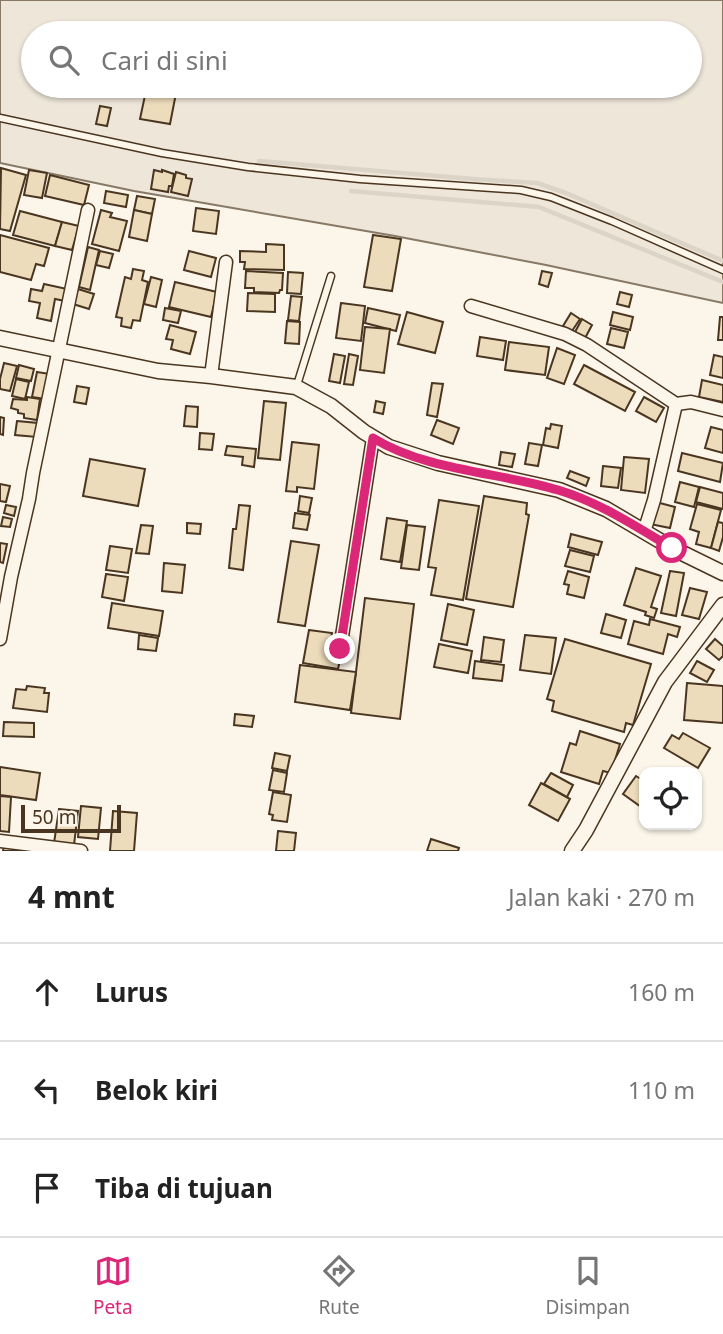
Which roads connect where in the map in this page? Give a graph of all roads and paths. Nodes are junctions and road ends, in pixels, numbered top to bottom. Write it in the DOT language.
graph roads {
  1 [pos="0,118"];
  2 [pos="88,210"];
  3 [pos="226,262"];
  4 [pos="723,270"];
  5 [pos="331,276"];
  6 [pos="471,306"];
  7 [pos="0,338"];
  8 [pos="58,350"];
  9 [pos="211,376"];
  10 [pos="296,387"];
  11 [pos="676,404"];
  12 [pos="723,410"];
  13 [pos="373,438"];
  14 [pos="644,532"];
  15 [pos="723,573"];
  16 [pos="723,605"];
  17 [pos="0,639"];
  18 [pos="340,649"];
  19 [pos="0,841"];
  20 [pos="40,848"];
  21 [pos="81,851"];
  22 [pos="572,851"];
  1 -- 4 [label="lane"];
  2 -- 8 [label="street"];
  3 -- 9 [label="street"];
  5 -- 10 [label="lane"];
  6 -- 11 [label="street"];
  7 -- 8 [label="street"];
  8 -- 9 [label="street"];
  8 -- 17 [label="street"];
  9 -- 10 [label="street"];
  10 -- 13 [label="street"];
  11 -- 12 [label="street"];
  11 -- 14 [label="street"];
  13 -- 14 [label="street"];
  13 -- 18 [label="street"];
  14 -- 15 [label="street"];
  16 -- 22 [label="street"];
  19 -- 20 [label="street"];
  20 -- 21 [label="street"];
}
